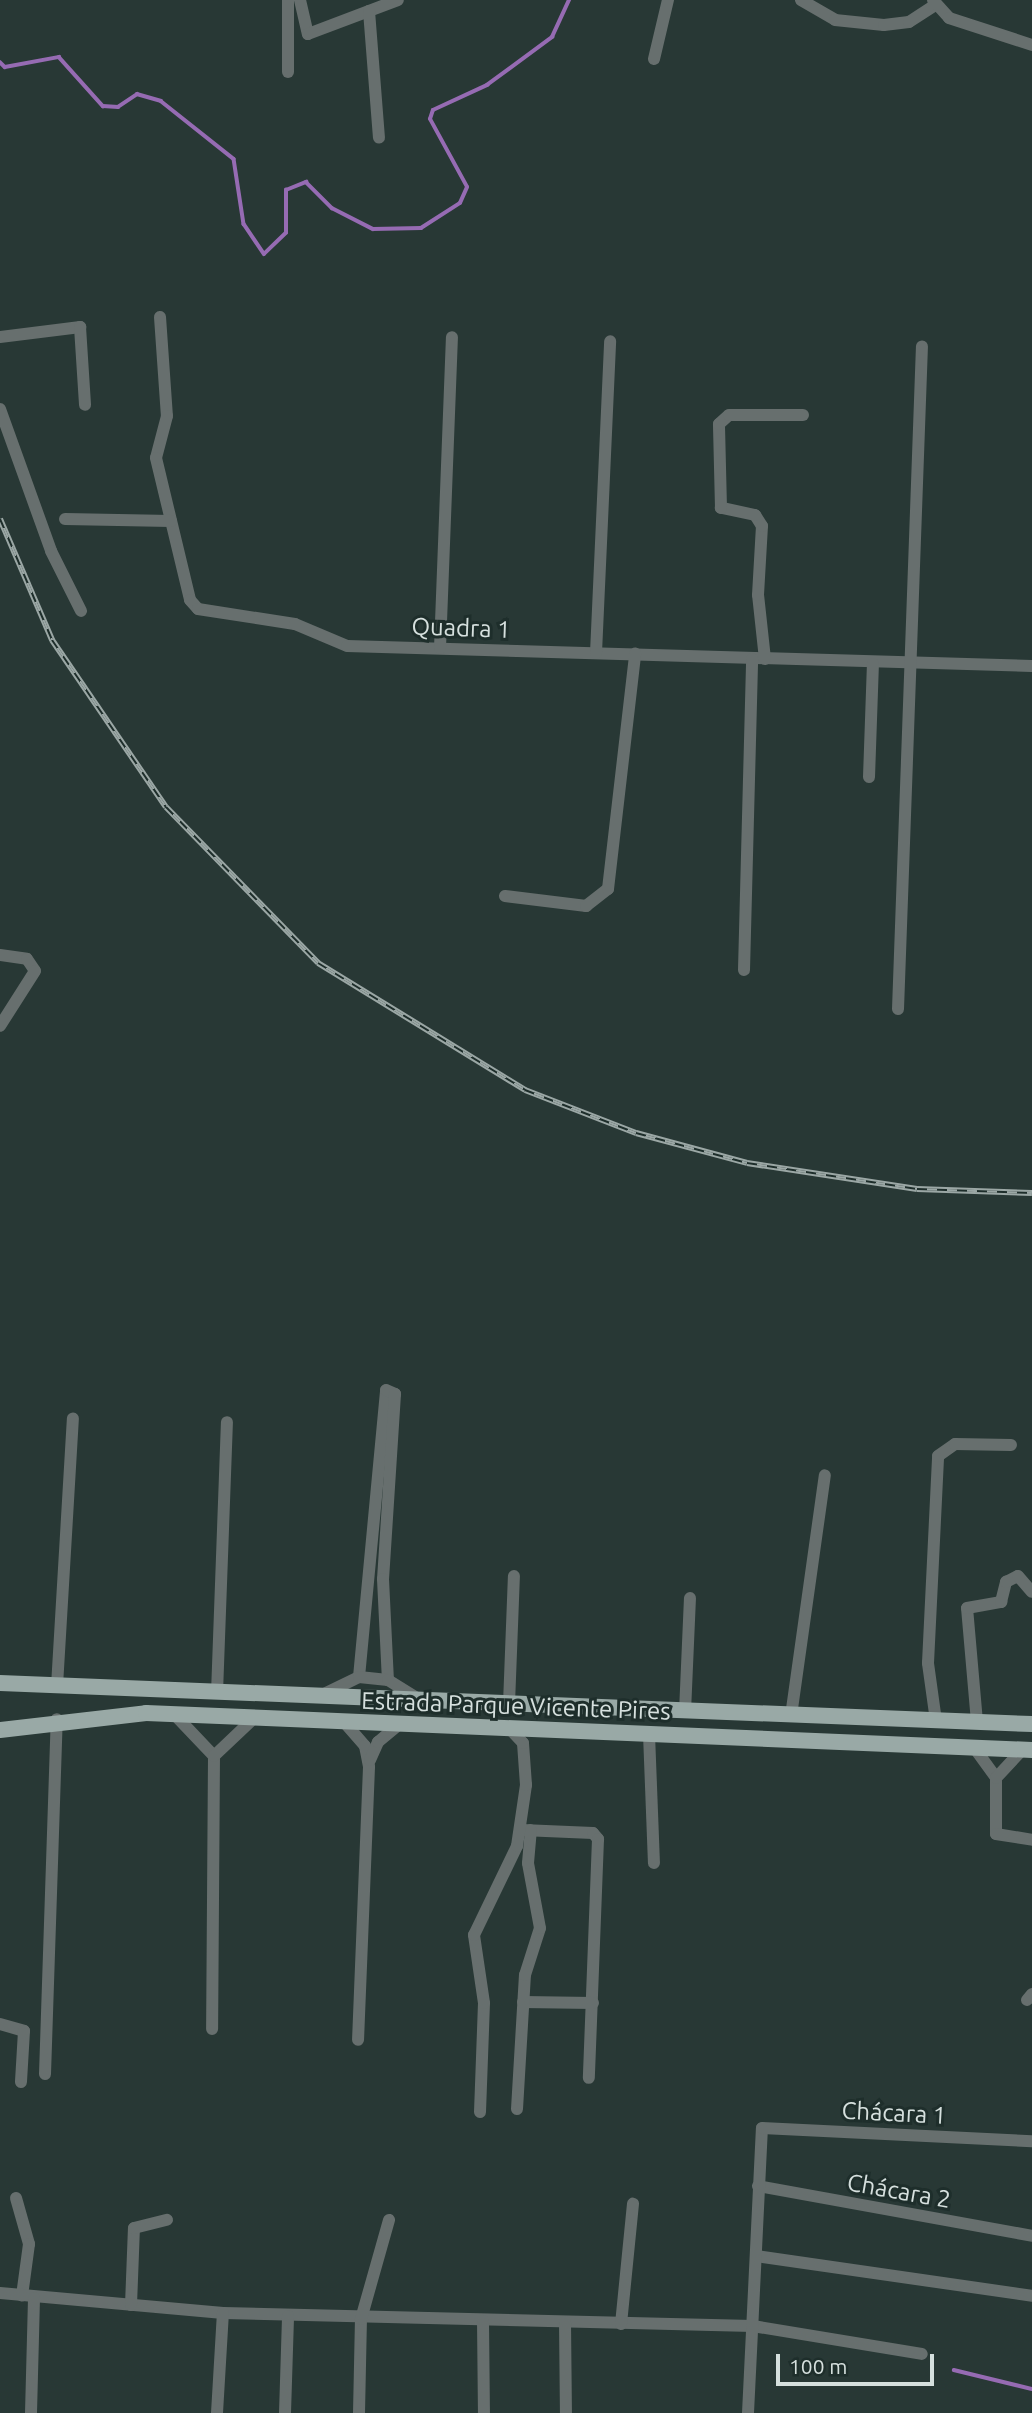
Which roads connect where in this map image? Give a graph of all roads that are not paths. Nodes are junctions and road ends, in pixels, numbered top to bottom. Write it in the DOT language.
graph roads {
  1 [pos="288,0"];
  2 [pos="300,0"];
  3 [pos="398,0"];
  4 [pos="668,0"];
  5 [pos="801,0"];
  6 [pos="934,3"];
  7 [pos="369,11"];
  8 [pos="1032,45"];
  9 [pos="654,60"];
  10 [pos="288,72"];
  11 [pos="379,138"];
  12 [pos="160,317"];
  13 [pos="0,337"];
  14 [pos="452,337"];
  15 [pos="610,341"];
  16 [pos="922,346"];
  17 [pos="85,405"];
  18 [pos="0,410"];
  19 [pos="803,415"];
  20 [pos="65,519"];
  21 [pos="171,521"];
  22 [pos="81,611"];
  23 [pos="440,648"];
  24 [pos="596,653"];
  25 [pos="635,654"];
  26 [pos="759,659"];
  27 [pos="873,664"];
  28 [pos="911,665"];
  29 [pos="1032,666"];
  30 [pos="869,778"];
  31 [pos="505,896"];
  32 [pos="0,955"];
  33 [pos="744,970"];
  34 [pos="898,1009"];
  35 [pos="0,1026"];
  36 [pos="73,1418"];
  37 [pos="228,1422"];
  38 [pos="1011,1445"];
  39 [pos="825,1475"];
  40 [pos="381,1501"];
  41 [pos="514,1576"];
  42 [pos="377,1579"];
  43 [pos="1032,1592"];
  44 [pos="690,1598"];
  45 [pos="383,1631"];
  46 [pos="367,1632"];
  47 [pos="359,1677"];
  48 [pos="388,1680"];
  49 [pos="0,1683"];
  50 [pos="57,1686"];
  51 [pos="217,1693"];
  52 [pos="317,1697"];
  53 [pos="421,1701"];
  54 [pos="509,1704"];
  55 [pos="685,1712"];
  56 [pos="175,1715"];
  57 [pos="791,1716"];
  58 [pos="57,1719"];
  59 [pos="253,1719"];
  60 [pos="936,1721"];
  61 [pos="977,1721"];
  62 [pos="345,1723"];
  63 [pos="1032,1724"];
  64 [pos="398,1725"];
  65 [pos="545,1729"];
  66 [pos="0,1730"];
  67 [pos="510,1730"];
  68 [pos="649,1734"];
  69 [pos="671,1734"];
  70 [pos="700,1735"];
  71 [pos="973,1746"];
  72 [pos="1028,1750"];
  73 [pos="214,1755"];
  74 [pos="525,1755"];
  75 [pos="369,1767"];
  76 [pos="996,1777"];
  77 [pos="526,1830"];
  78 [pos="1032,1840"];
  79 [pos="654,1863"];
  80 [pos="523,2001"];
  81 [pos="593,2003"];
  82 [pos="0,2024"];
  83 [pos="212,2029"];
  84 [pos="358,2040"];
  85 [pos="45,2074"];
  86 [pos="589,2078"];
  87 [pos="21,2082"];
  88 [pos="517,2109"];
  89 [pos="480,2112"];
  90 [pos="1032,2141"];
  91 [pos="758,2186"];
  92 [pos="16,2198"];
  93 [pos="634,2204"];
  94 [pos="167,2220"];
  95 [pos="389,2220"];
  96 [pos="1032,2236"];
  97 [pos="756,2256"];
  98 [pos="0,2293"];
  99 [pos="1032,2296"];
  100 [pos="28,2297"];
  101 [pos="131,2305"];
  102 [pos="223,2313"];
  103 [pos="288,2316"];
  104 [pos="361,2319"];
  105 [pos="483,2321"];
  106 [pos="565,2322"];
  107 [pos="621,2324"];
  108 [pos="752,2326"];
  109 [pos="922,2354"];
  110 [pos="31,2413"];
  111 [pos="217,2413"];
  112 [pos="285,2413"];
  113 [pos="359,2413"];
  114 [pos="484,2413"];
  115 [pos="566,2413"];
  116 [pos="748,2413"];
  1 -- 10 [label="street"];
  2 -- 7 [label="street"];
  3 -- 7 [label="street"];
  4 -- 9 [label="street"];
  5 -- 6 [label="street"];
  6 -- 8 [label="street"];
  7 -- 11 [label="street"];
  12 -- 21 [label="street, Quadra 1"];
  13 -- 17 [label="street"];
  14 -- 23 [label="street"];
  15 -- 24 [label="street"];
  16 -- 28 [label="street"];
  18 -- 22 [label="street"];
  19 -- 26 [label="street"];
  20 -- 21 [label="street"];
  21 -- 23 [label="street, Quadra 1"];
  23 -- 24 [label="street, Quadra 1"];
  24 -- 25 [label="street, Quadra 1"];
  25 -- 26 [label="street, Quadra 1"];
  25 -- 31 [label="street"];
  26 -- 27 [label="street, Quadra 1"];
  26 -- 33 [label="street"];
  27 -- 28 [label="street, Quadra 1"];
  27 -- 30 [label="street"];
  28 -- 29 [label="street, Quadra 1"];
  28 -- 34 [label="street"];
  32 -- 35 [label="street"];
  36 -- 50 [label="street"];
  37 -- 51 [label="street"];
  38 -- 60 [label="street"];
  39 -- 57 [label="street"];
  40 -- 40 [label="street"];
  40 -- 42 [label="street"];
  41 -- 54 [label="street"];
  42 -- 45 [label="street"];
  42 -- 46 [label="street"];
  43 -- 61 [label="street"];
  44 -- 55 [label="street"];
  45 -- 46 [label="street"];
  45 -- 48 [label="street"];
  46 -- 47 [label="street"];
  47 -- 48 [label="street"];
  47 -- 52 [label="street"];
  48 -- 53 [label="street"];
  49 -- 50 [label="main road, Estrada Parque Vicente Pires"];
  50 -- 51 [label="main road, Estrada Parque Vicente Pires"];
  51 -- 52 [label="main road, Estrada Parque Vicente Pires"];
  52 -- 53 [label="main road, Estrada Parque Vicente Pires"];
  53 -- 54 [label="main road, Estrada Parque Vicente Pires"];
  54 -- 55 [label="main road, Estrada Parque Vicente Pires"];
  55 -- 57 [label="main road, Estrada Parque Vicente Pires"];
  55 -- 69 [label="main road"];
  55 -- 70 [label="main road"];
  56 -- 58 [label="main road, Estrada Parque Vicente Pires"];
  56 -- 59 [label="main road, Estrada Parque Vicente Pires"];
  56 -- 73 [label="street"];
  57 -- 60 [label="main road, Estrada Parque Vicente Pires"];
  58 -- 66 [label="main road, Estrada Parque Vicente Pires"];
  58 -- 85 [label="street"];
  59 -- 62 [label="main road, Estrada Parque Vicente Pires"];
  59 -- 73 [label="street"];
  60 -- 61 [label="main road, Estrada Parque Vicente Pires"];
  61 -- 63 [label="main road, Estrada Parque Vicente Pires"];
  62 -- 64 [label="main road, Estrada Parque Vicente Pires"];
  62 -- 75 [label="street"];
  64 -- 67 [label="main road, Estrada Parque Vicente Pires"];
  64 -- 75 [label="street"];
  65 -- 67 [label="main road, Estrada Parque Vicente Pires"];
  65 -- 68 [label="main road, Estrada Parque Vicente Pires"];
  65 -- 74 [label="street"];
  67 -- 74 [label="street"];
  68 -- 69 [label="main road, Estrada Parque Vicente Pires"];
  68 -- 79 [label="street"];
  69 -- 70 [label="main road, Estrada Parque Vicente Pires"];
  70 -- 71 [label="main road, Estrada Parque Vicente Pires"];
  71 -- 72 [label="main road, Estrada Parque Vicente Pires"];
  71 -- 76 [label="street"];
  72 -- 76 [label="street"];
  73 -- 83 [label="street"];
  74 -- 77 [label="street"];
  75 -- 84 [label="street"];
  76 -- 78 [label="street"];
  77 -- 80 [label="street"];
  77 -- 81 [label="street"];
  77 -- 89 [label="street"];
  80 -- 81 [label="street"];
  80 -- 88 [label="street"];
  81 -- 86 [label="street"];
  82 -- 87 [label="street"];
  90 -- 91 [label="street, Chácara 1"];
  91 -- 96 [label="street, Chácara 2"];
  91 -- 97 [label="street"];
  92 -- 100 [label="street"];
  93 -- 107 [label="street"];
  94 -- 101 [label="street"];
  95 -- 104 [label="street"];
  97 -- 99 [label="street"];
  97 -- 108 [label="street"];
  98 -- 100 [label="street"];
  100 -- 101 [label="street"];
  100 -- 110 [label="street"];
  101 -- 102 [label="street"];
  102 -- 103 [label="street"];
  102 -- 111 [label="street"];
  103 -- 104 [label="street"];
  103 -- 112 [label="street"];
  104 -- 105 [label="street"];
  104 -- 113 [label="street"];
  105 -- 106 [label="street"];
  105 -- 114 [label="street"];
  106 -- 107 [label="street"];
  106 -- 115 [label="street"];
  107 -- 108 [label="street"];
  108 -- 109 [label="street"];
  108 -- 116 [label="street"];
}
